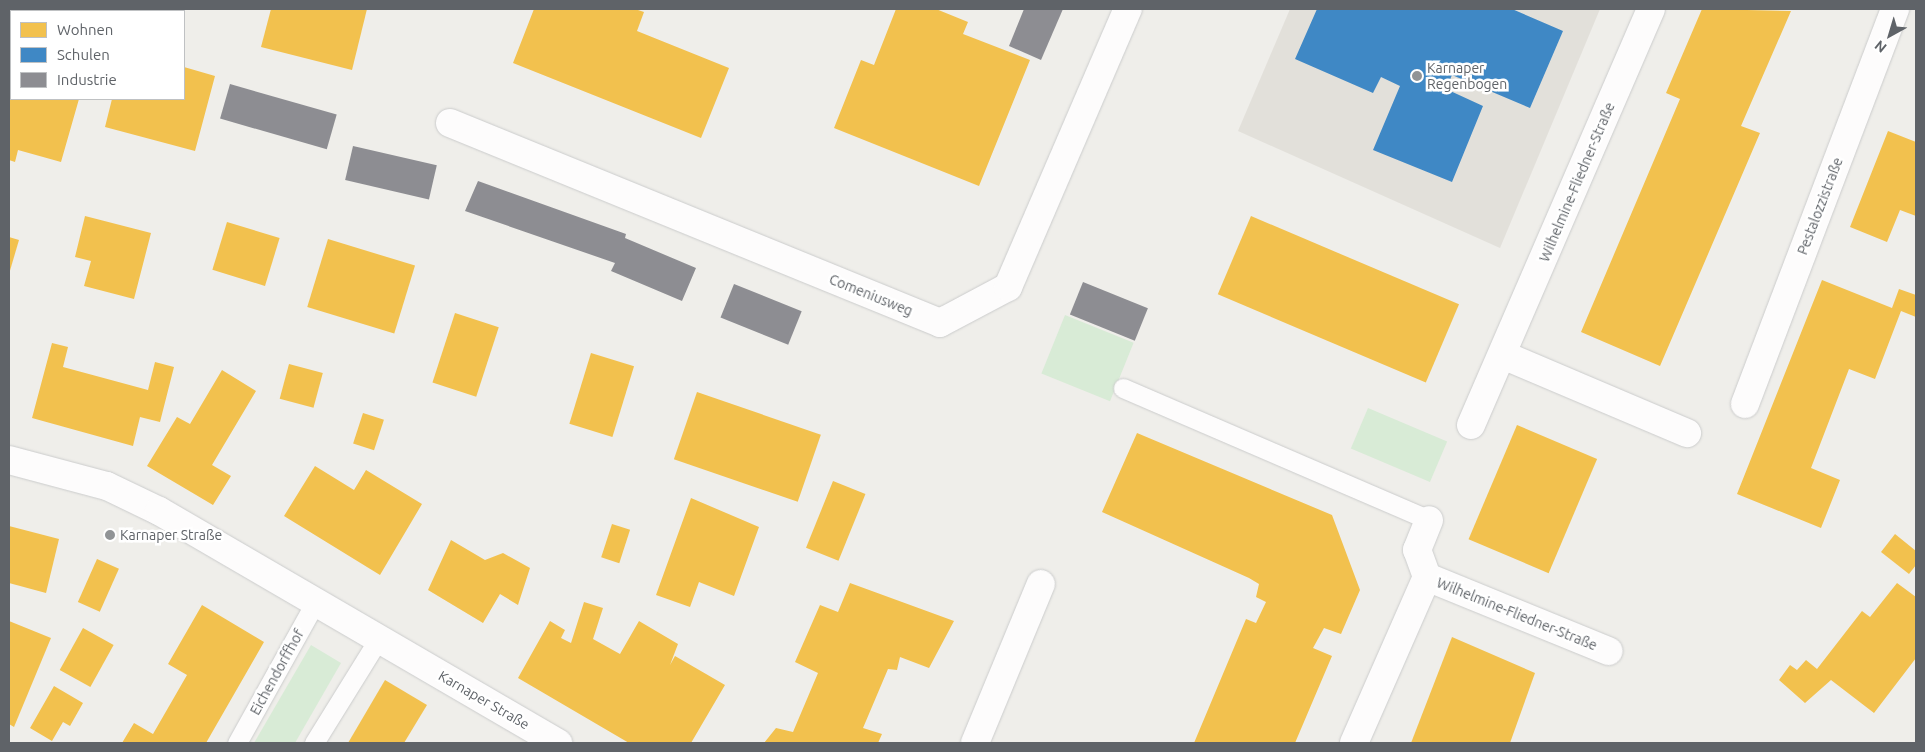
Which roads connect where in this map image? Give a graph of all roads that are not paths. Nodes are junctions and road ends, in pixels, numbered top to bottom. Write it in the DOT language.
graph roads {
  1 [pos="1128,9"];
  2 [pos="1651,9"];
  3 [pos="1895,9"];
  4 [pos="450,123"];
  5 [pos="1503,355"];
  6 [pos="1122,388"];
  7 [pos="1745,404"];
  8 [pos="1471,425"];
  9 [pos="1687,433"];
  10 [pos="9,460"];
  11 [pos="1429,520"];
  12 [pos="1427,577"];
  13 [pos="1041,584"];
  14 [pos="316,601"];
  15 [pos="379,638"];
  16 [pos="1608,651"];
  17 [pos="542,739"];
  18 [pos="238,743"];
  19 [pos="314,743"];
  20 [pos="975,743"];
  21 [pos="1354,743"];
  1 -- 4 [label="street, Comeniusweg"];
  2 -- 5 [label="street, Wilhelmine-Fliedner-Straße"];
  3 -- 7 [label="street, Pestalozzistraße"];
  5 -- 8 [label="street, Wilhelmine-Fliedner-Straße"];
  5 -- 9 [label="street"];
  6 -- 11 [label="lane"];
  10 -- 14 [label="street, Karnaper Straße"];
  11 -- 12 [label="street, Wilhelmine-Fliedner-Straße"];
  12 -- 16 [label="street, Wilhelmine-Fliedner-Straße"];
  12 -- 21 [label="street, Wilhelmine-Fliedner-Straße"];
  13 -- 20 [label="street"];
  14 -- 15 [label="street, Karnaper Straße"];
  14 -- 18 [label="lane, Eichendorffhof"];
  15 -- 17 [label="street, Karnaper Straße"];
  15 -- 19 [label="lane"];
}
